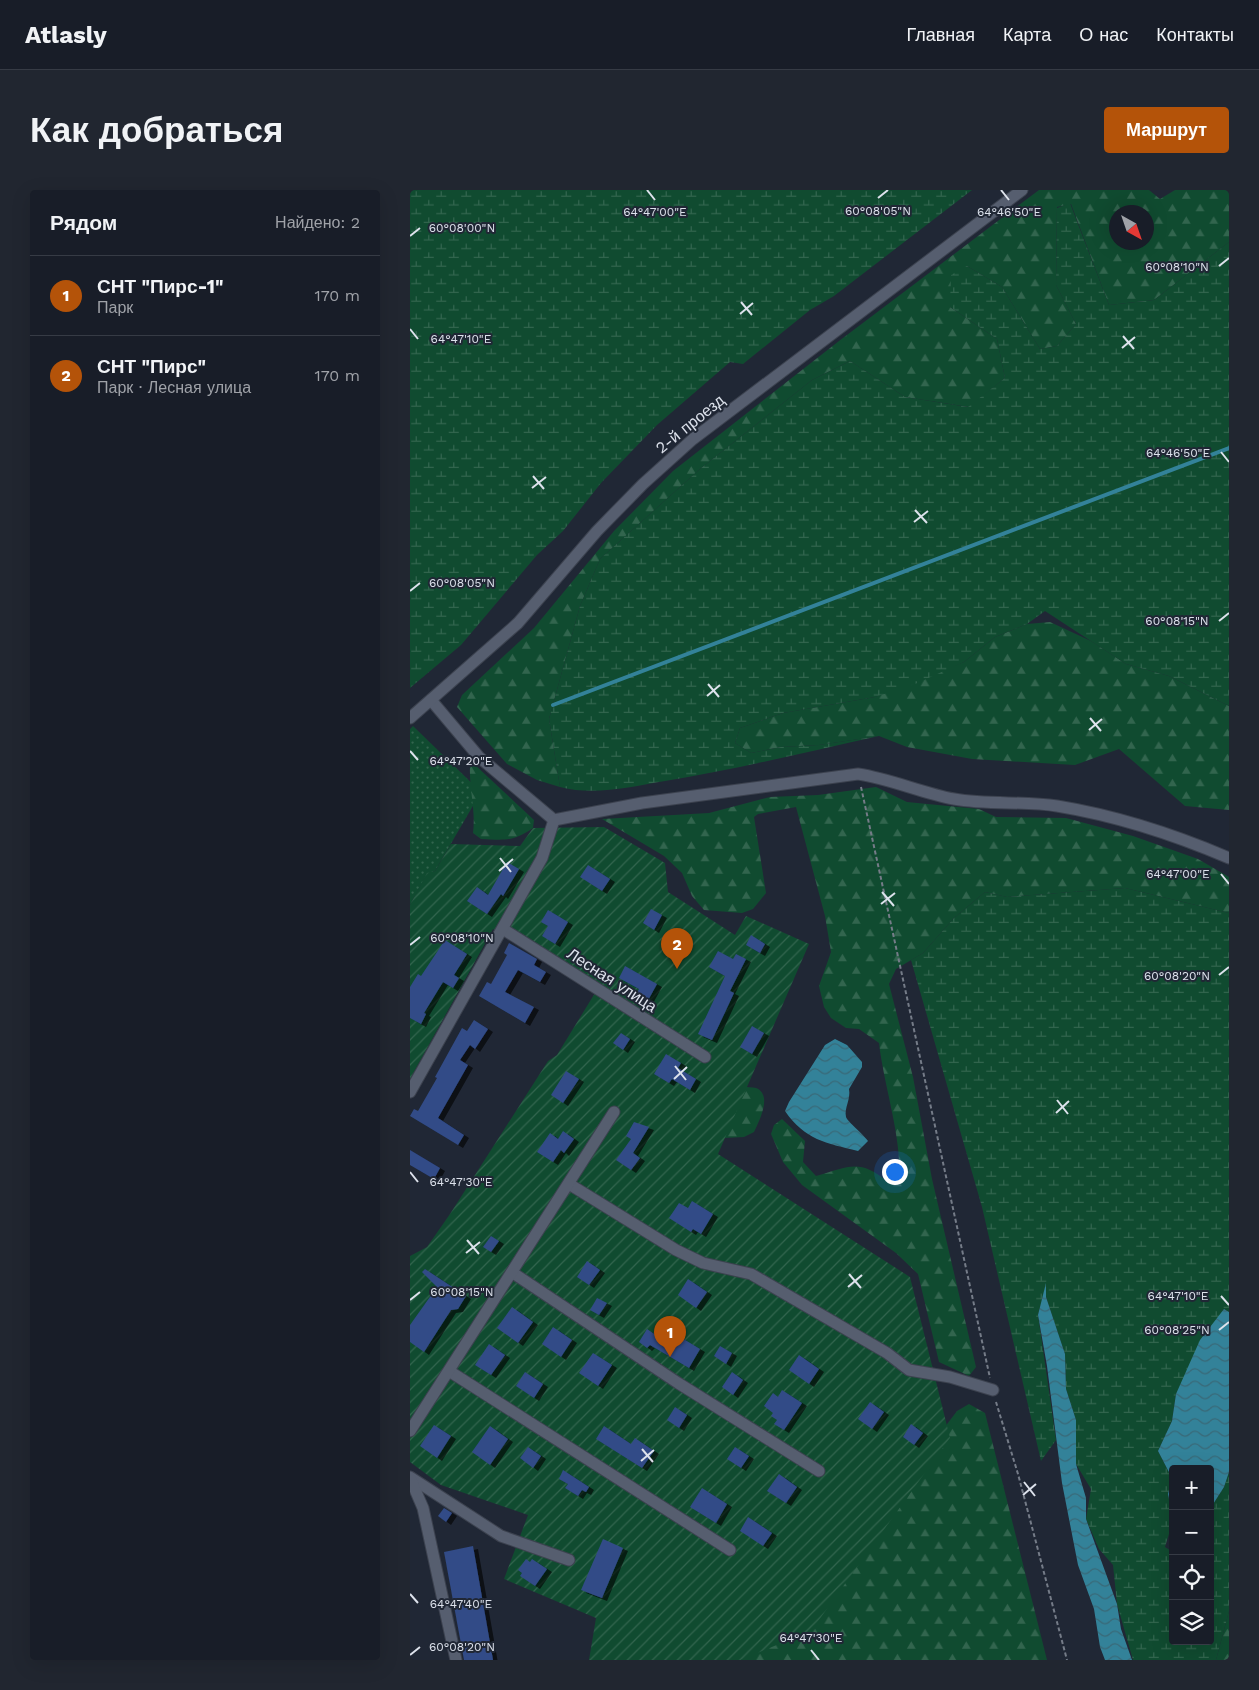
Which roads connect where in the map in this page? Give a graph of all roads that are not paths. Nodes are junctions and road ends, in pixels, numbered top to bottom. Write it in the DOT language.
graph roads {
  1 [pos="1022,190"];
  2 [pos="431,700"];
  3 [pos="410,718"];
  4 [pos="554,820"];
  5 [pos="1229,858"];
  6 [pos="503,929"];
  7 [pos="705,1057"];
  8 [pos="410,1092"];
  9 [pos="614,1112"];
  10 [pos="570,1184"];
  11 [pos="513,1272"];
  12 [pos="449,1371"];
  13 [pos="993,1390"];
  14 [pos="410,1431"];
  15 [pos="819,1471"];
  16 [pos="410,1478"];
  17 [pos="730,1550"];
  18 [pos="569,1560"];
  19 [pos="456,1660"];
  1 -- 2 [label="street, 2-й проезд"];
  2 -- 3 [label="street, 2-й проезд"];
  2 -- 4 [label="street"];
  4 -- 5 [label="street"];
  4 -- 6 [label="street"];
  6 -- 7 [label="street, Лесная улица"];
  6 -- 8 [label="street"];
  9 -- 10 [label="street"];
  10 -- 11 [label="street"];
  10 -- 13 [label="street"];
  11 -- 12 [label="street"];
  11 -- 15 [label="street"];
  12 -- 14 [label="street"];
  12 -- 17 [label="street"];
  16 -- 18 [label="street"];
  16 -- 19 [label="street"];
}
